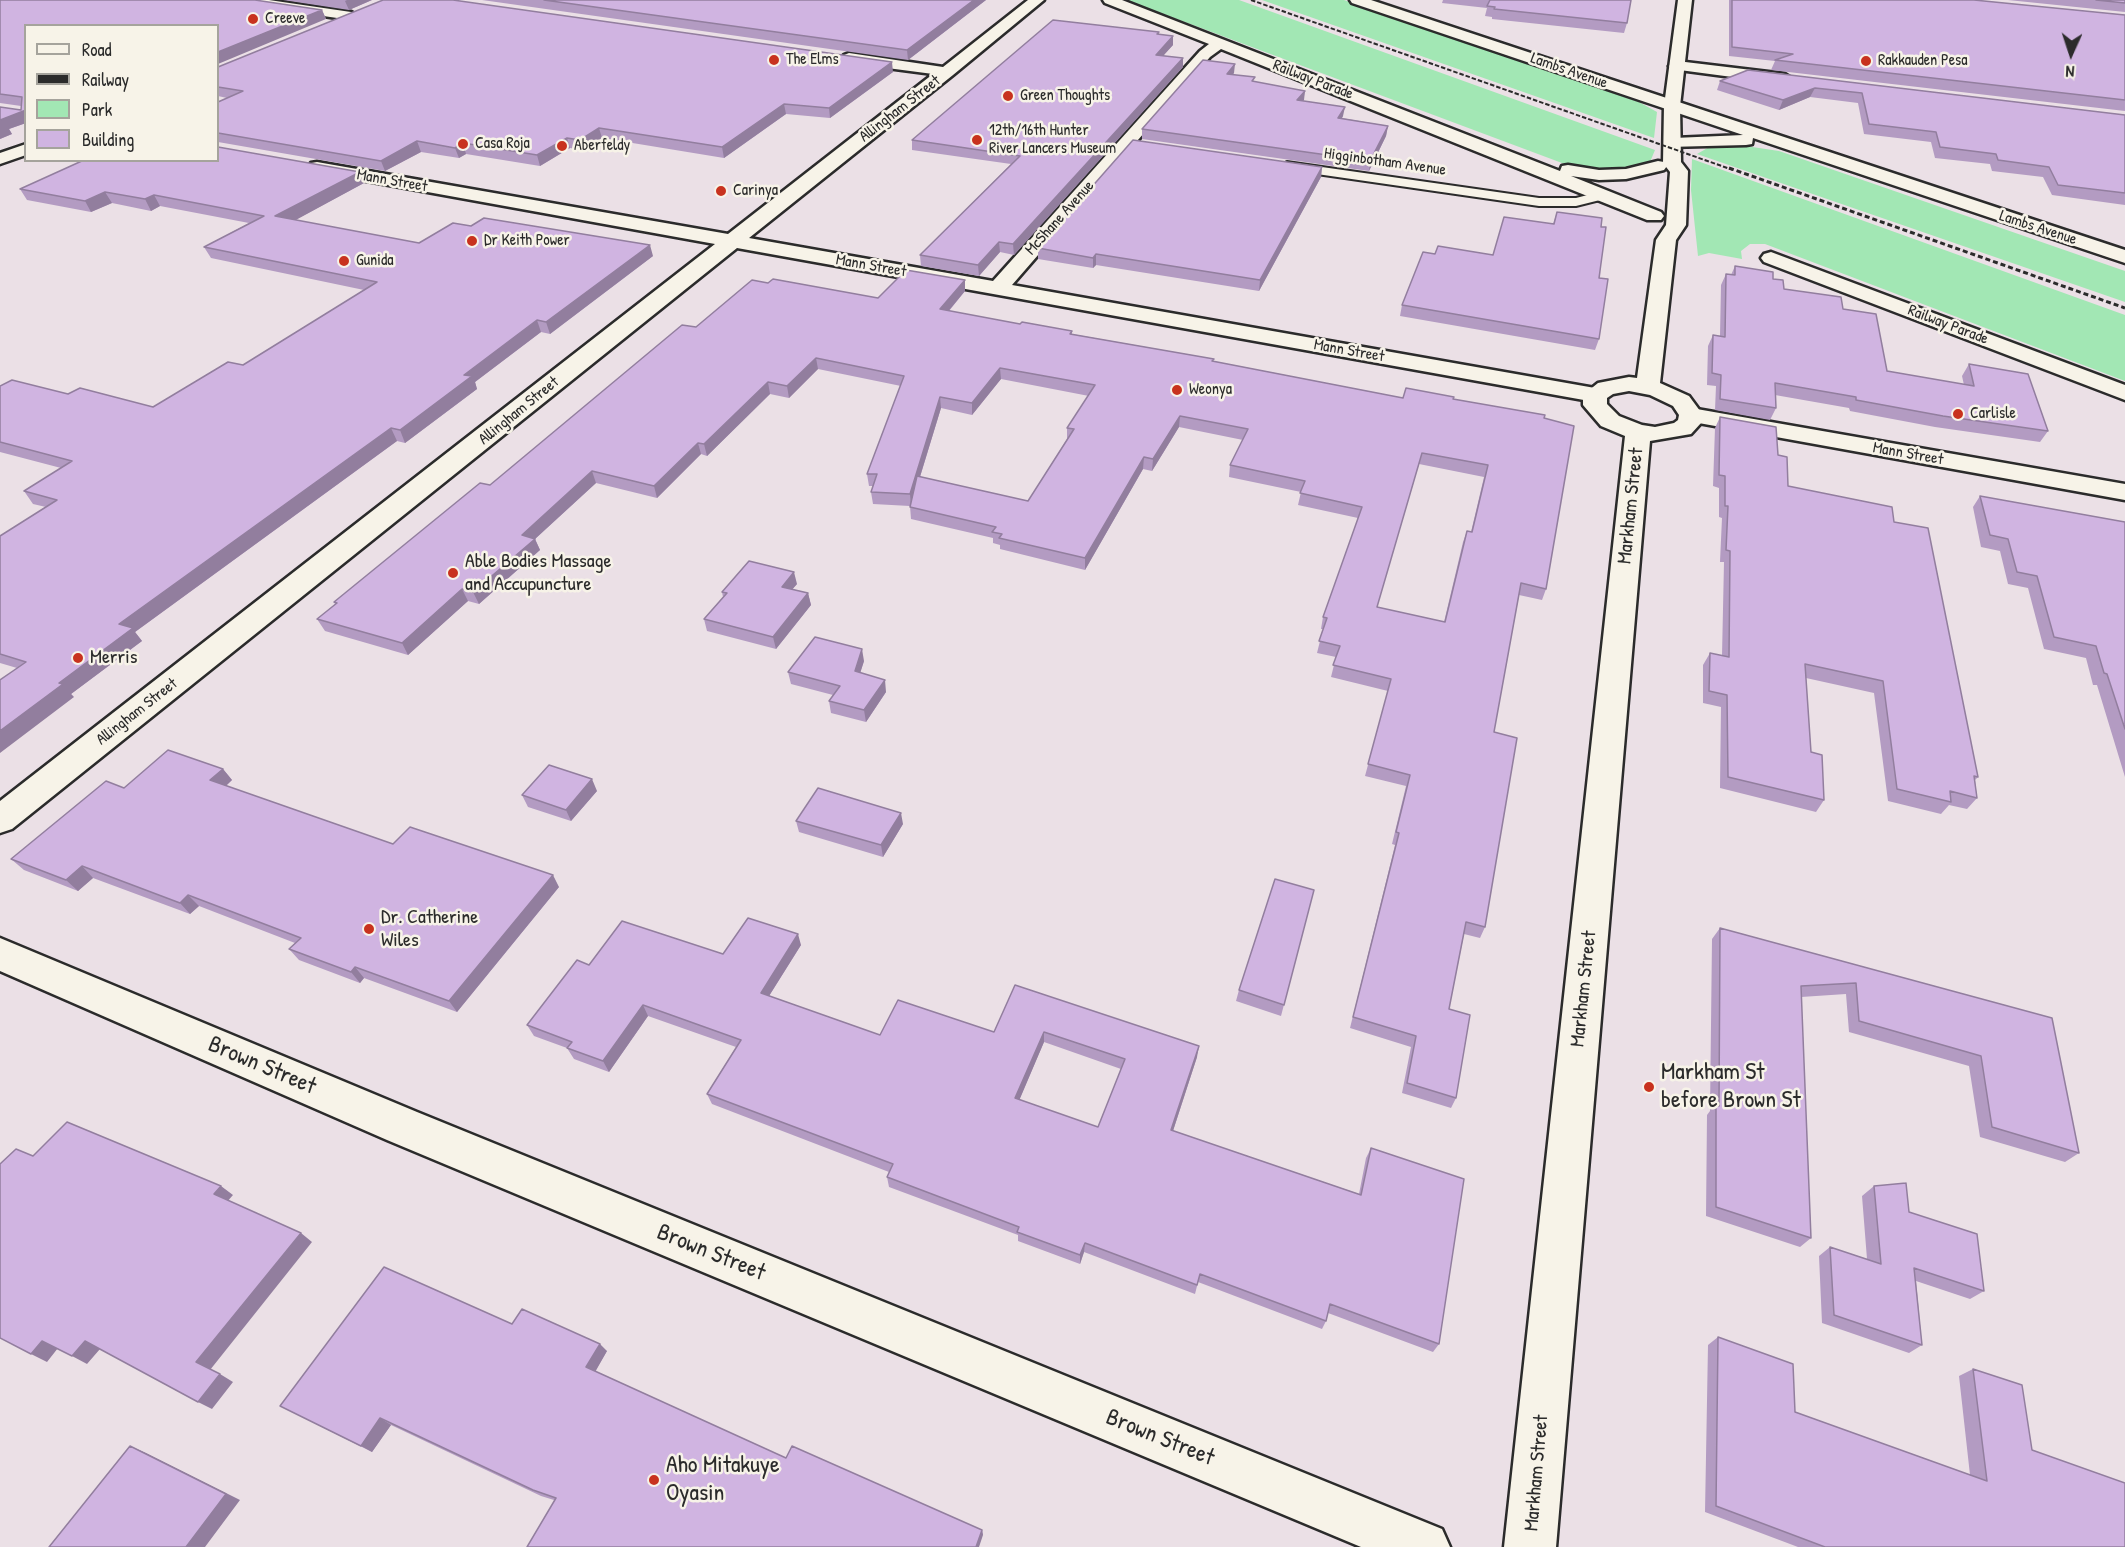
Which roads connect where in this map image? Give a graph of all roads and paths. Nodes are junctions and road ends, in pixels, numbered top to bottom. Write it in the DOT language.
graph roads {
  1 [pos="240,0"];
  2 [pos="1037,0"];
  3 [pos="1110,0"];
  4 [pos="1357,0"];
  5 [pos="1685,0"];
  6 [pos="320,28"];
  7 [pos="1221,43"];
  8 [pos="839,57"];
  9 [pos="1677,66"];
  10 [pos="948,72"];
  11 [pos="1806,81"];
  12 [pos="1672,106"];
  13 [pos="1674,142"];
  14 [pos="1780,142"];
  15 [pos="24,150"];
  16 [pos="0,159"];
  17 [pos="1516,160"];
  18 [pos="1268,163"];
  19 [pos="298,164"];
  20 [pos="1665,164"];
  21 [pos="1603,195"];
  22 [pos="1654,216"];
  23 [pos="1665,240"];
  24 [pos="730,242"];
  25 [pos="2125,257"];
  26 [pos="1771,258"];
  27 [pos="998,288"];
  28 [pos="1648,386"];
  29 [pos="2125,393"];
  30 [pos="1595,396"];
  31 [pos="1691,415"];
  32 [pos="1638,432"];
  33 [pos="2125,492"];
  34 [pos="0,820"];
  35 [pos="0,954"];
  36 [pos="1424,1547"];
  37 [pos="1530,1547"];
  1 -- 6 [label="street"];
  2 -- 10 [label="street, Allingham Street"];
  3 -- 7 [label="street, Railway Parade"];
  4 -- 12 [label="street, Lambs Avenue"];
  5 -- 9 [label="street"];
  7 -- 17 [label="street, Railway Parade"];
  7 -- 27 [label="street, McShane Avenue"];
  8 -- 10 [label="street"];
  9 -- 11 [label="street"];
  9 -- 12 [label="street"];
  10 -- 24 [label="street, Allingham Street"];
  12 -- 13 [label="street"];
  12 -- 14 [label="street, Lambs Avenue"];
  13 -- 14 [label="street, Lambs Avenue"];
  13 -- 20 [label="street"];
  14 -- 25 [label="street, Lambs Avenue"];
  15 -- 16 [label="street"];
  17 -- 20 [label="street, Railway Parade"];
  17 -- 21 [label="street, Railway Parade"];
  18 -- 21 [label="lane, Higginbotham Avenue"];
  19 -- 24 [label="street, Mann Street"];
  20 -- 22 [label="street"];
  20 -- 23 [label="street"];
  21 -- 22 [label="street, Railway Parade"];
  22 -- 23 [label="street"];
  23 -- 28 [label="street"];
  24 -- 27 [label="street, Mann Street"];
  24 -- 34 [label="street, Allingham Street"];
  26 -- 29 [label="street, Railway Parade"];
  27 -- 30 [label="street, Mann Street"];
  28 -- 30 [label="street"];
  28 -- 31 [label="street"];
  30 -- 32 [label="street"];
  31 -- 32 [label="street"];
  31 -- 33 [label="street, Mann Street"];
  32 -- 37 [label="street, Markham Street"];
  35 -- 36 [label="street, Brown Street"];
}
